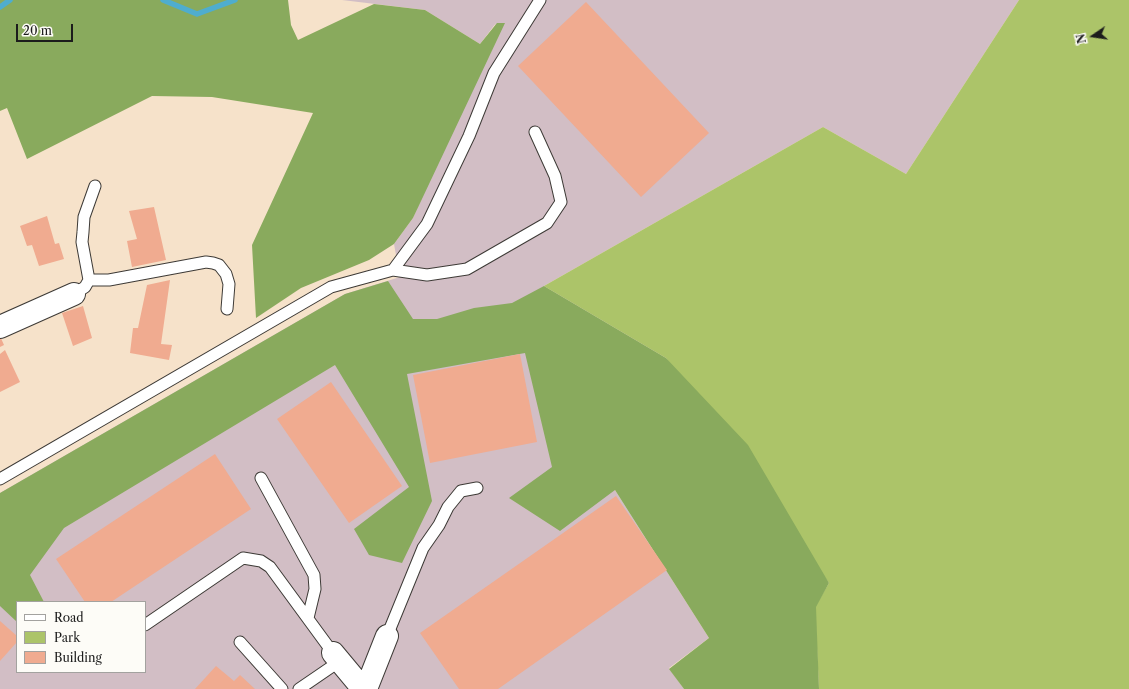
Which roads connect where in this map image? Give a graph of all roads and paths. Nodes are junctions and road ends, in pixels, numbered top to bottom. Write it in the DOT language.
graph roads {
  1 [pos="540,0"];
  2 [pos="535,132"];
  3 [pos="95,186"];
  4 [pos="394,270"];
  5 [pos="81,287"];
  6 [pos="227,309"];
  7 [pos="0,327"];
  8 [pos="261,478"];
  9 [pos="0,479"];
  10 [pos="477,488"];
  11 [pos="308,618"];
  12 [pos="146,624"];
  13 [pos="387,636"];
  14 [pos="240,642"];
  15 [pos="336,657"];
  16 [pos="282,689"];
  17 [pos="299,689"];
  18 [pos="363,689"];
  19 [pos="366,689"];
  1 -- 4 [label="lane"];
  2 -- 4 [label="lane"];
  3 -- 5 [label="lane"];
  4 -- 9 [label="lane"];
  5 -- 6 [label="lane"];
  5 -- 7 [label="street"];
  8 -- 11 [label="lane"];
  10 -- 13 [label="lane"];
  11 -- 12 [label="lane"];
  11 -- 15 [label="lane"];
  13 -- 19 [label="street"];
  14 -- 16 [label="lane"];
  15 -- 17 [label="lane"];
  15 -- 18 [label="street"];
}
